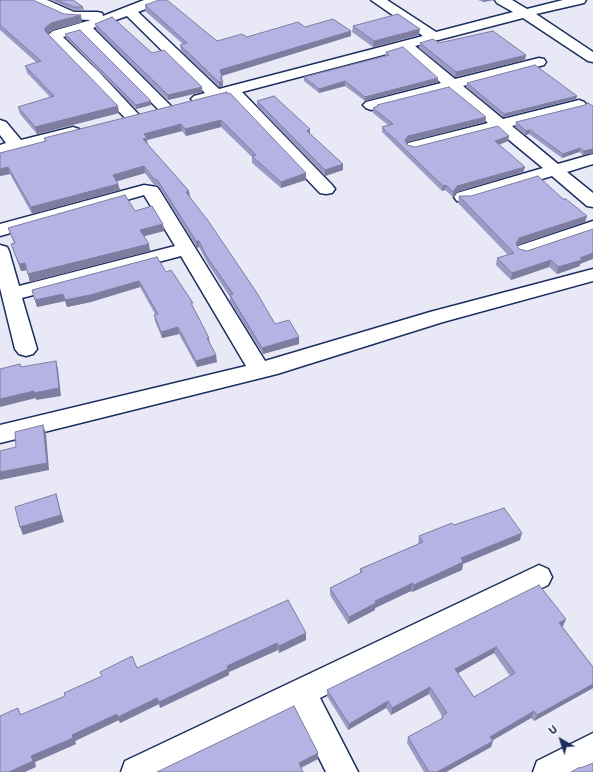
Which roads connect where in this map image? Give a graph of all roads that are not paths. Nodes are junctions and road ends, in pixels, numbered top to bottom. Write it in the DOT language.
graph roads {
  1 [pos="36,0"];
  2 [pos="156,0"];
  3 [pos="378,0"];
  4 [pos="502,0"];
  5 [pos="579,0"];
  6 [pos="122,13"];
  7 [pos="525,13"];
  8 [pos="84,27"];
  9 [pos="434,37"];
  10 [pos="405,45"];
  11 [pos="593,58"];
  12 [pos="539,62"];
  13 [pos="453,84"];
  14 [pos="224,93"];
  15 [pos="371,105"];
  16 [pos="579,105"];
  17 [pos="149,112"];
  18 [pos="118,120"];
  19 [pos="0,125"];
  20 [pos="501,125"];
  21 [pos="89,128"];
  22 [pos="17,146"];
  23 [pos="414,146"];
  24 [pos="0,150"];
  25 [pos="593,159"];
  26 [pos="555,170"];
  27 [pos="326,188"];
  28 [pos="463,197"];
  29 [pos="593,202"];
  30 [pos="593,227"];
  31 [pos="0,230"];
  32 [pos="187,249"];
  33 [pos="525,250"];
  34 [pos="0,251"];
  35 [pos="593,275"];
  36 [pos="12,294"];
  37 [pos="26,348"];
  38 [pos="259,370"];
  39 [pos="0,434"];
  40 [pos="539,577"];
  41 [pos="301,692"];
  42 [pos="593,748"];
  43 [pos="136,772"];
  44 [pos="343,772"];
  45 [pos="548,772"];
  1 -- 6 [label="street"];
  2 -- 6 [label="street"];
  3 -- 9 [label="street"];
  4 -- 7 [label="street"];
  5 -- 7 [label="street"];
  6 -- 8 [label="street"];
  6 -- 14 [label="street"];
  7 -- 9 [label="street"];
  7 -- 11 [label="street"];
  8 -- 17 [label="street"];
  8 -- 17 [label="street"];
  9 -- 10 [label="street"];
  10 -- 13 [label="street"];
  10 -- 14 [label="street"];
  12 -- 13 [label="street"];
  13 -- 15 [label="street"];
  13 -- 20 [label="street"];
  14 -- 17 [label="street"];
  14 -- 27 [label="street"];
  16 -- 20 [label="street"];
  17 -- 18 [label="street"];
  19 -- 22 [label="street"];
  20 -- 23 [label="street"];
  20 -- 26 [label="street"];
  21 -- 22 [label="street"];
  22 -- 24 [label="street"];
  25 -- 26 [label="street"];
  26 -- 28 [label="street"];
  26 -- 29 [label="street"];
  30 -- 33 [label="street"];
  31 -- 32 [label="street"];
  32 -- 36 [label="street"];
  32 -- 38 [label="street"];
  34 -- 36 [label="street"];
  35 -- 38 [label="street"];
  36 -- 37 [label="street"];
  38 -- 39 [label="street"];
  40 -- 41 [label="street"];
  41 -- 43 [label="street"];
  41 -- 44 [label="street"];
  42 -- 45 [label="street"];
}
